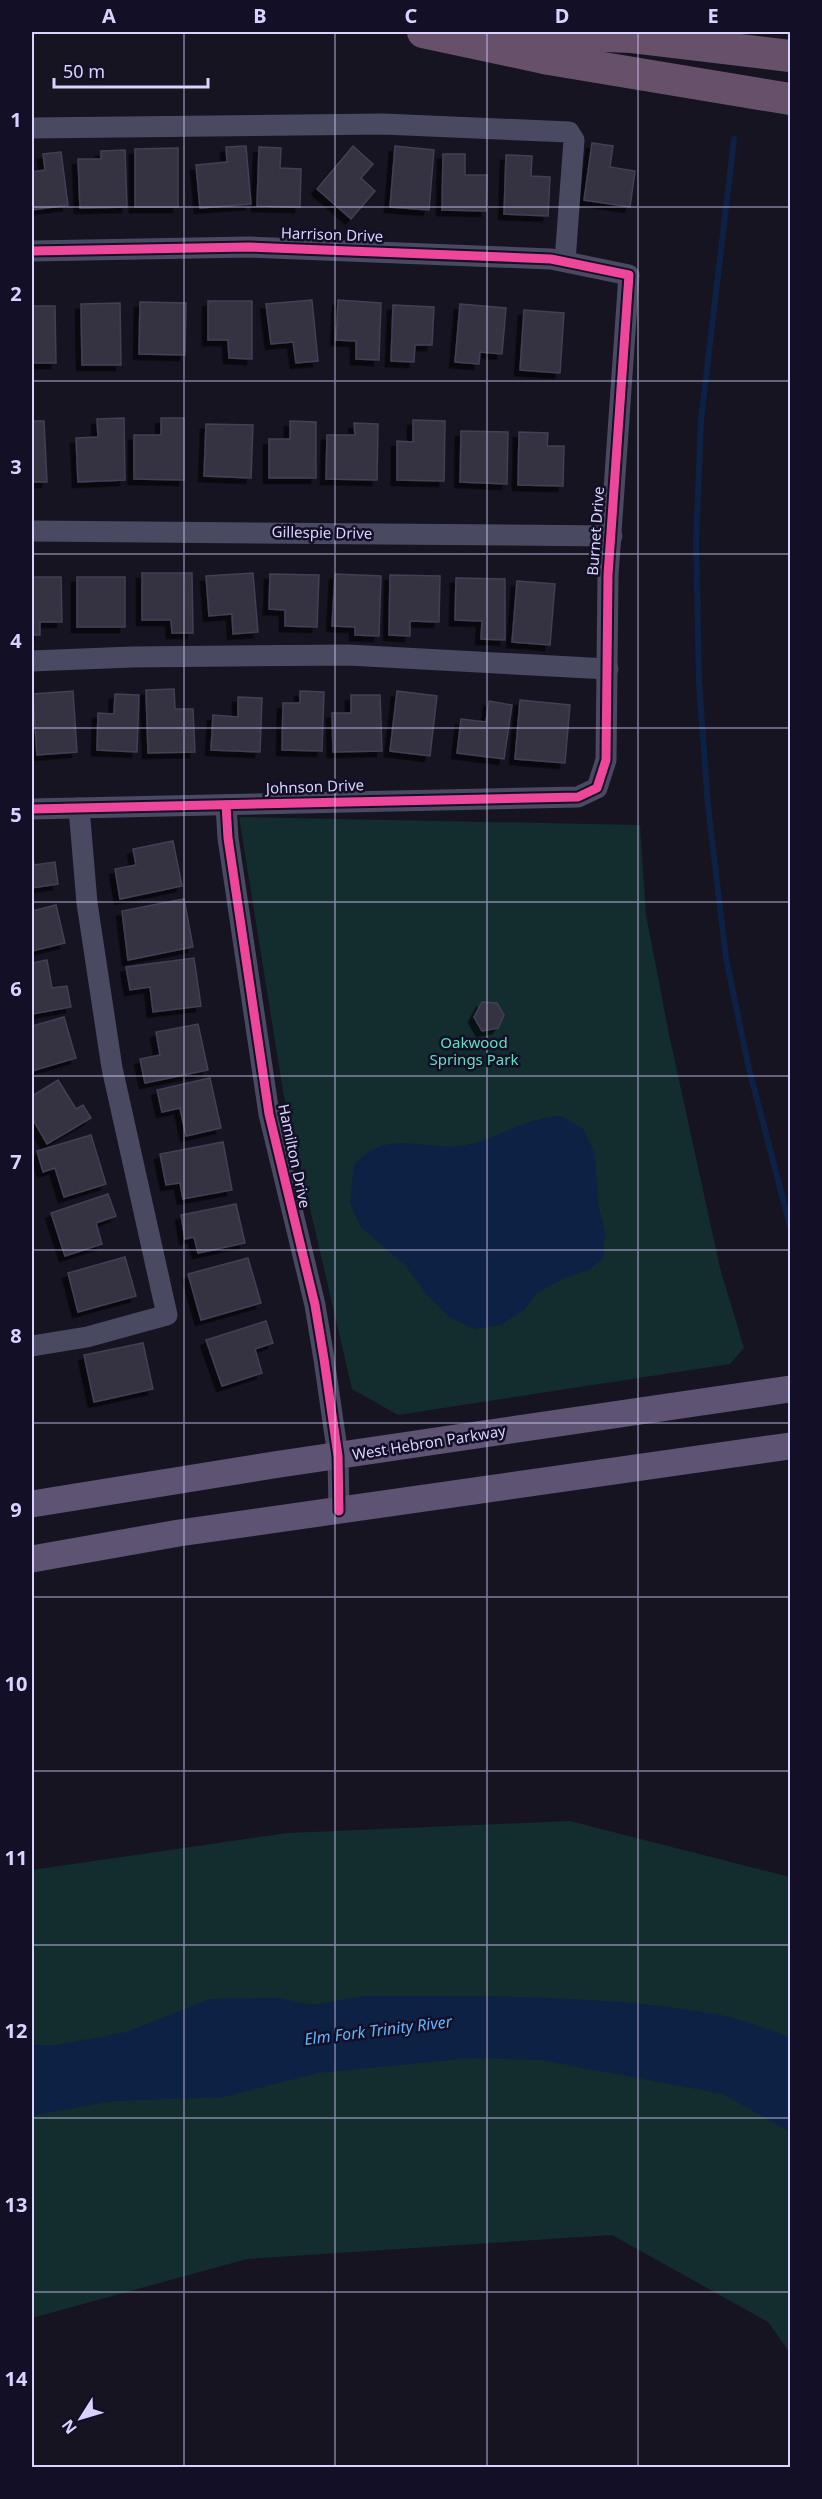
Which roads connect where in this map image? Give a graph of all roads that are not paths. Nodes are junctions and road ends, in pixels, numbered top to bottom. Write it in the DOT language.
graph roads {
  1 [pos="423,32"];
  2 [pos="499,32"];
  3 [pos="790,56"];
  4 [pos="790,99"];
  5 [pos="32,128"];
  6 [pos="32,250"];
  7 [pos="565,261"];
  8 [pos="629,275"];
  9 [pos="32,531"];
  10 [pos="612,536"];
  11 [pos="32,661"];
  12 [pos="608,669"];
  13 [pos="597,788"];
  14 [pos="226,805"];
  15 [pos="80,808"];
  16 [pos="32,809"];
  17 [pos="32,1346"];
  18 [pos="790,1389"];
  19 [pos="790,1446"];
  20 [pos="338,1456"];
  21 [pos="32,1504"];
  22 [pos="339,1511"];
  23 [pos="32,1559"];
  1 -- 4 [label="highway"];
  2 -- 3 [label="highway"];
  5 -- 7 [label="street"];
  6 -- 7 [label="street, Harrison Drive"];
  7 -- 8 [label="street, Harrison Drive"];
  8 -- 10 [label="street, Burnet Drive"];
  9 -- 10 [label="street, Gillespie Drive"];
  10 -- 12 [label="street, Burnet Drive"];
  11 -- 12 [label="street"];
  12 -- 13 [label="street, Burnet Drive"];
  13 -- 14 [label="street, Johnson Drive"];
  14 -- 15 [label="street, Johnson Drive"];
  14 -- 20 [label="street, Hamilton Drive"];
  15 -- 16 [label="street, Johnson Drive"];
  15 -- 17 [label="street"];
  18 -- 20 [label="main road, West Hebron Parkway"];
  19 -- 22 [label="main road"];
  20 -- 21 [label="main road, West Hebron Parkway"];
  20 -- 22 [label="street, Hamilton Drive"];
  22 -- 23 [label="main road"];
}
